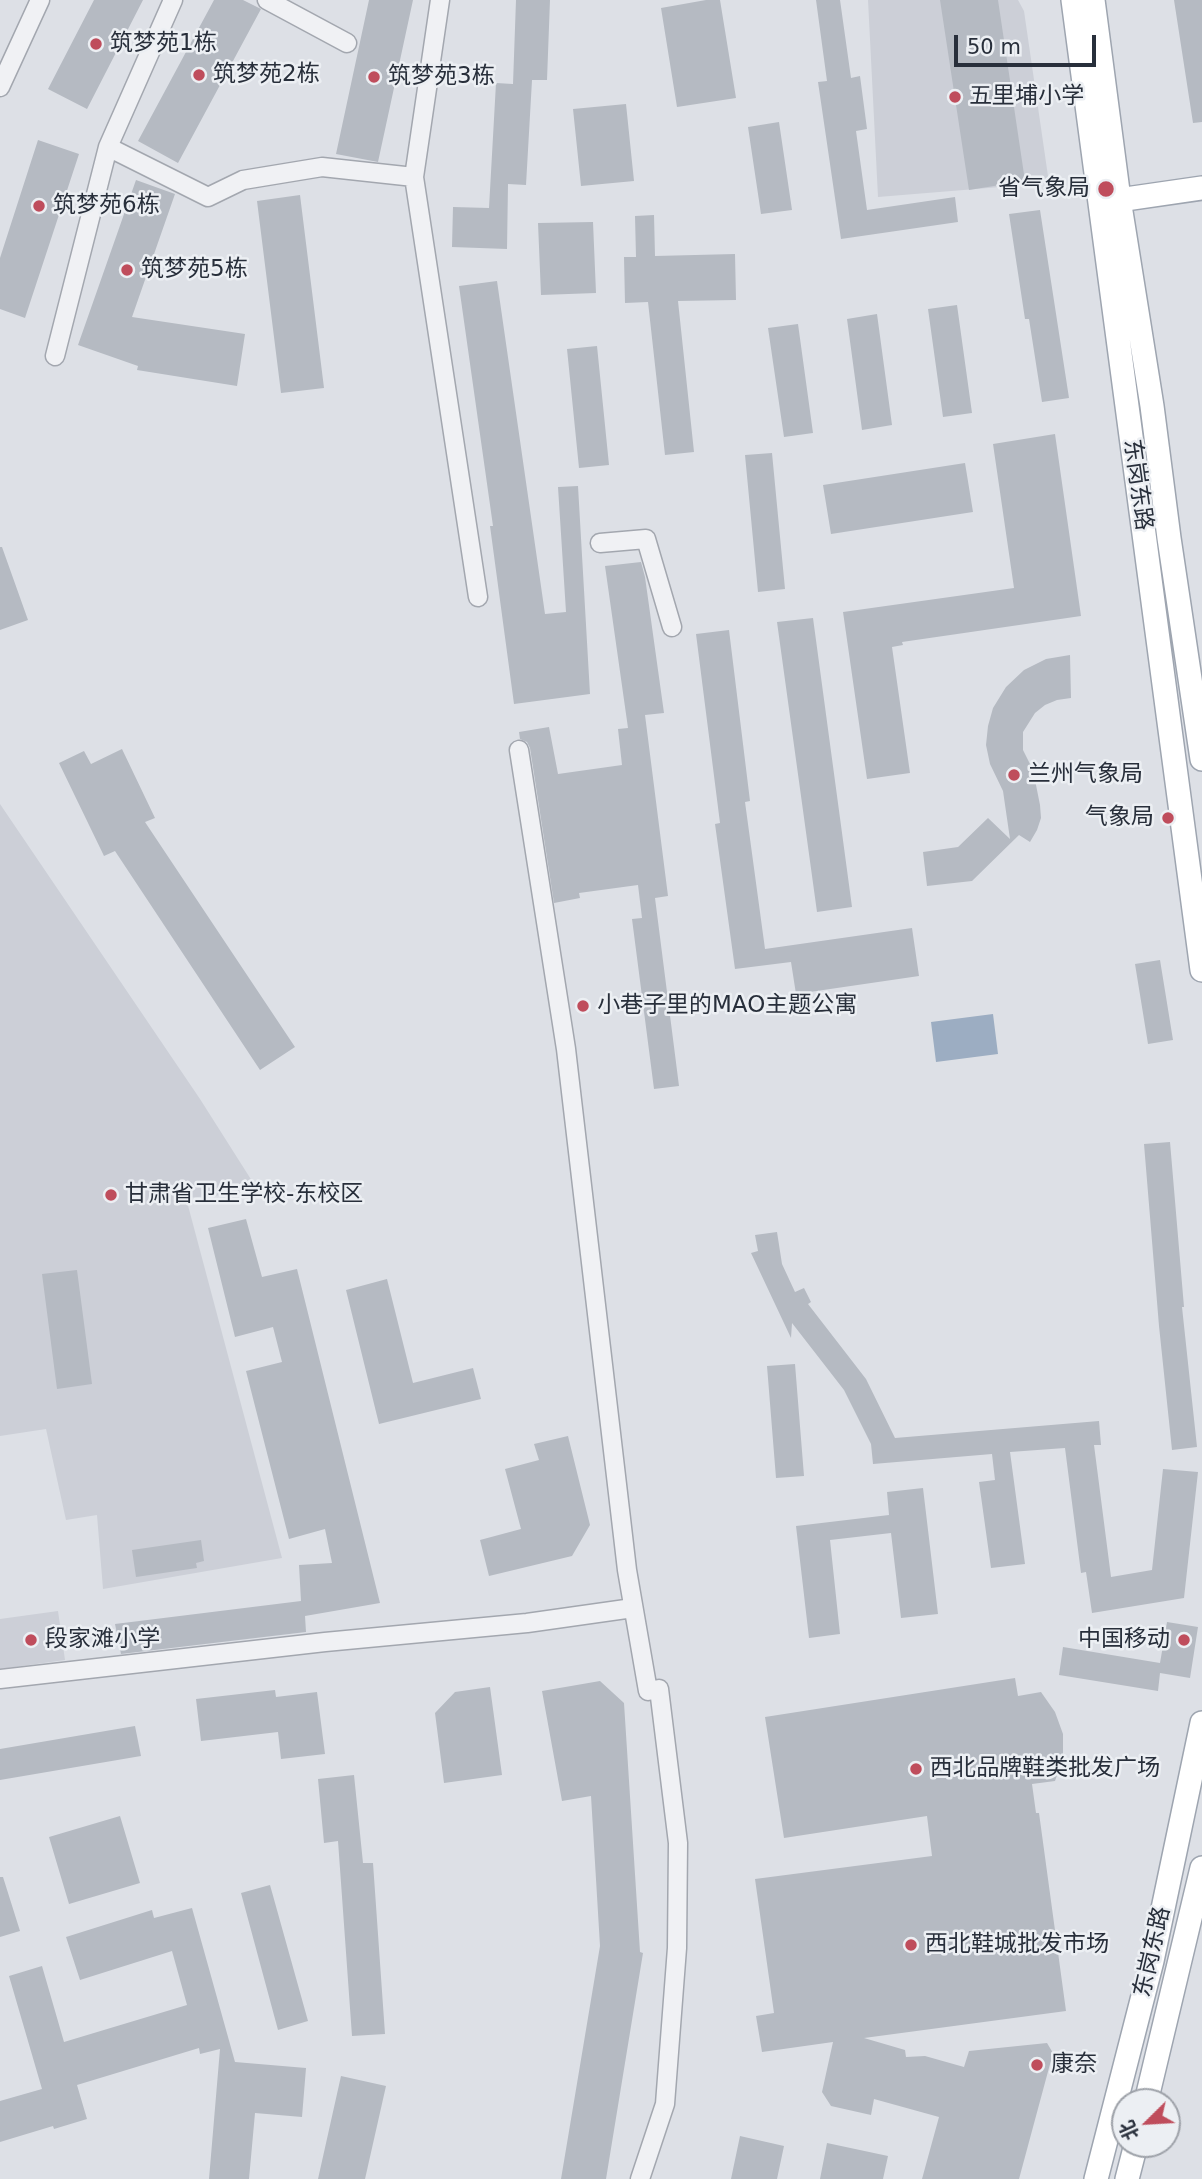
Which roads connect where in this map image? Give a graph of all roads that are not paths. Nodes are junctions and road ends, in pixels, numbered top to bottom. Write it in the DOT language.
graph roads {
  1 [pos="40,0"];
  2 [pos="173,0"];
  3 [pos="267,0"];
  4 [pos="440,0"];
  5 [pos="1073,0"];
  6 [pos="1093,0"];
  7 [pos="347,43"];
  8 [pos="0,87"];
  9 [pos="108,147"];
  10 [pos="414,177"];
  11 [pos="1202,188"];
  12 [pos="1110,201"];
  13 [pos="55,356"];
  14 [pos="600,543"];
  15 [pos="478,597"];
  16 [pos="672,626"];
  17 [pos="519,750"];
  18 [pos="1202,758"];
  19 [pos="1196,874"];
  20 [pos="1202,970"];
  21 [pos="633,1608"];
  22 [pos="0,1679"];
  23 [pos="1202,1723"];
  24 [pos="1202,1868"];
  25 [pos="1149,2088"];
  26 [pos="1132,2158"];
  27 [pos="640,2179"];
  28 [pos="1096,2179"];
  29 [pos="1127,2179"];
  1 -- 8 [label="street"];
  2 -- 9 [label="street"];
  3 -- 7 [label="street"];
  4 -- 10 [label="street"];
  5 -- 12 [label="main road, 东岗东路"];
  6 -- 12 [label="main road, 东岗东路"];
  9 -- 10 [label="street"];
  9 -- 13 [label="street"];
  10 -- 15 [label="street"];
  11 -- 12 [label="main road"];
  12 -- 18 [label="main road, 东岗东路"];
  12 -- 19 [label="main road, 东岗东路"];
  14 -- 16 [label="street"];
  17 -- 21 [label="street"];
  19 -- 20 [label="main road, 东岗东路"];
  21 -- 22 [label="street"];
  21 -- 27 [label="street"];
  23 -- 28 [label="main road, 东岗东路"];
  24 -- 25 [label="main road, 东岗东路"];
  26 -- 29 [label="main road"];
}
